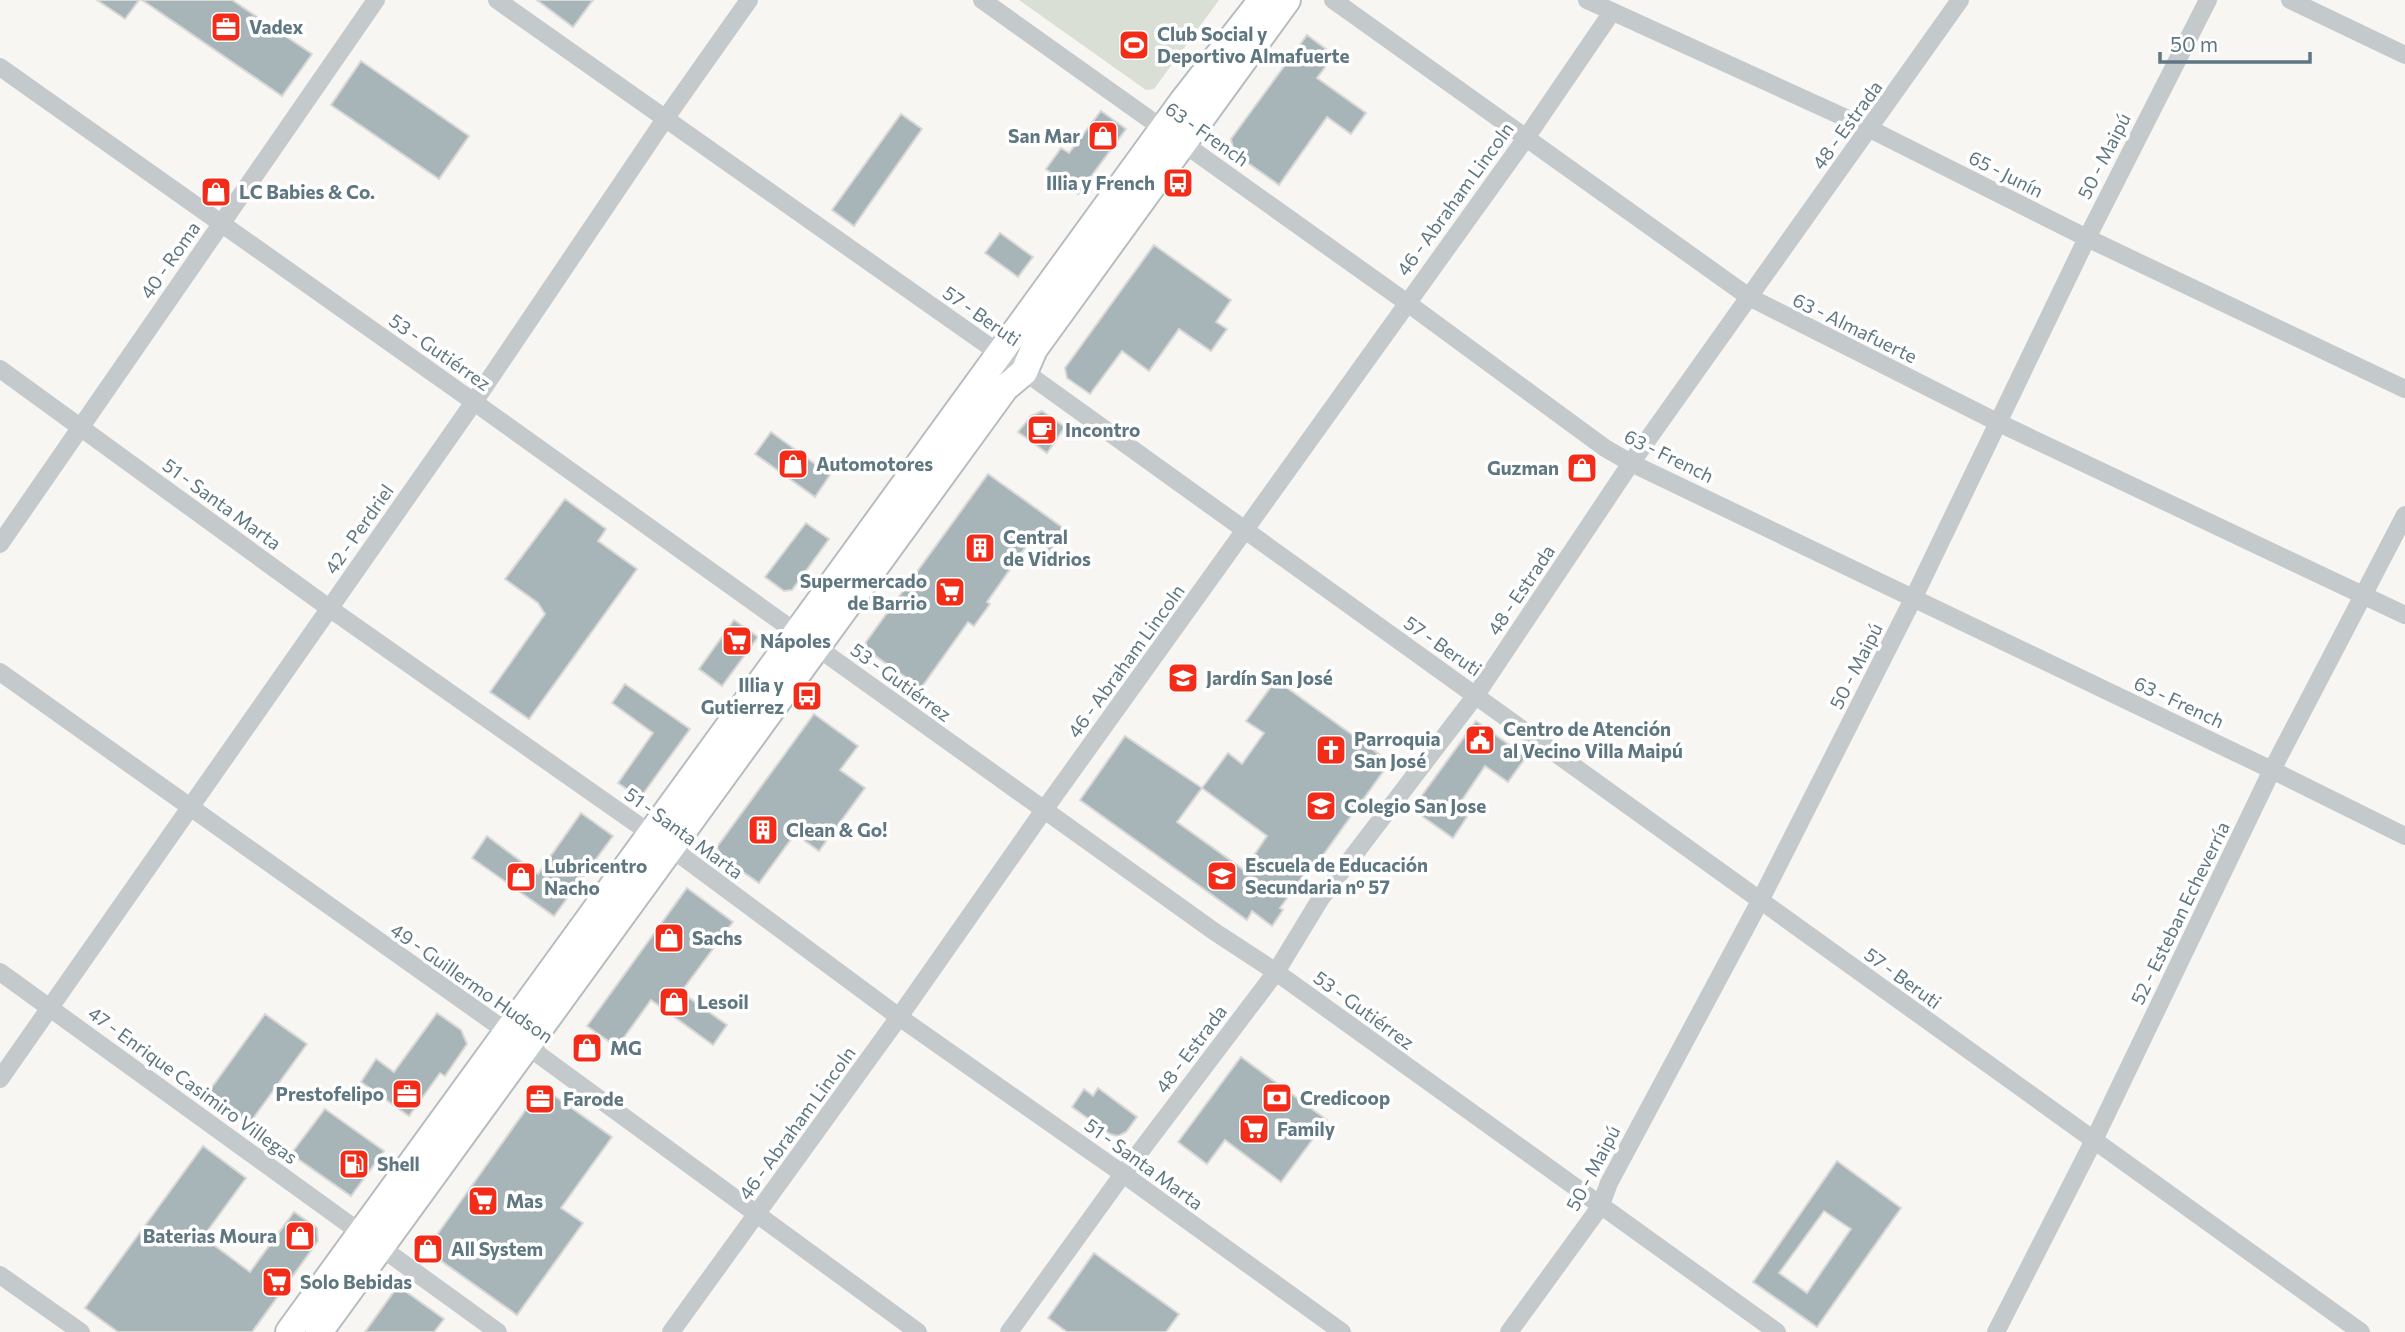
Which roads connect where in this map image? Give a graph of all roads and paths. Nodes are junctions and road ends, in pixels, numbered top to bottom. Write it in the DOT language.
graph roads {
  1 [pos="376,0"];
  2 [pos="497,0"];
  3 [pos="749,0"];
  4 [pos="982,0"];
  5 [pos="1262,0"];
  6 [pos="1287,0"];
  7 [pos="1333,0"];
  8 [pos="1587,0"];
  9 [pos="1960,0"];
  10 [pos="2208,0"];
  11 [pos="2290,0"];
  12 [pos="1612,12"];
  13 [pos="2405,55"];
  14 [pos="0,67"];
  15 [pos="665,119"];
  16 [pos="1870,129"];
  17 [pos="1173,136"];
  18 [pos="1526,138"];
  19 [pos="222,223"];
  20 [pos="2087,238"];
  21 [pos="1749,297"];
  22 [pos="1406,302"];
  23 [pos="1000,354"];
  24 [pos="0,369"];
  25 [pos="1024,372"];
  26 [pos="2405,389"];
  27 [pos="474,402"];
  28 [pos="1999,423"];
  29 [pos="81,426"];
  30 [pos="1631,463"];
  31 [pos="2405,515"];
  32 [pos="1245,531"];
  33 [pos="0,544"];
  34 [pos="2364,595"];
  35 [pos="1913,599"];
  36 [pos="329,608"];
  37 [pos="2405,615"];
  38 [pos="807,640"];
  39 [pos="0,672"];
  40 [pos="1476,695"];
  41 [pos="2272,770"];
  42 [pos="190,808"];
  43 [pos="1044,810"];
  44 [pos="2405,836"];
  45 [pos="661,841"];
  46 [pos="1760,901"];
  47 [pos="0,972"];
  48 [pos="1276,972"];
  49 [pos="50,1007"];
  50 [pos="899,1017"];
  51 [pos="517,1040"];
  52 [pos="0,1079"];
  53 [pos="2094,1140"];
  54 [pos="1123,1174"];
  55 [pos="1601,1207"];
  56 [pos="756,1216"];
  57 [pos="371,1241"];
  58 [pos="0,1275"];
  59 [pos="81,1332"];
  60 [pos="289,1332"];
  61 [pos="319,1332"];
  62 [pos="498,1332"];
  63 [pos="671,1332"];
  64 [pos="918,1332"];
  65 [pos="1009,1332"];
  66 [pos="1342,1332"];
  67 [pos="1508,1332"];
  68 [pos="1777,1332"];
  69 [pos="1996,1332"];
  70 [pos="2361,1332"];
  1 -- 19 [label="street, 40 - Roma"];
  2 -- 15 [label="street, 57 - Beruti"];
  3 -- 15 [label="street, 42 - Perdriel"];
  4 -- 17 [label="street, 63 - French"];
  5 -- 17 [label="main road"];
  6 -- 17 [label="main road"];
  7 -- 18 [label="street, 63 - Almafuerte"];
  8 -- 12 [label="street, 65 - Junín"];
  9 -- 16 [label="street, 48 - Estrada"];
  10 -- 20 [label="street, 50 - Maipú"];
  11 -- 13 [label="street"];
  12 -- 16 [label="street, 65 - Junín"];
  12 -- 18 [label="street, 46 - Abraham Lincoln"];
  14 -- 19 [label="street, 53 - Gutiérrez"];
  15 -- 23 [label="street, 57 - Beruti"];
  15 -- 27 [label="street, 42 - Perdriel"];
  16 -- 20 [label="street, 65 - Junín"];
  16 -- 21 [label="street, 48 - Estrada"];
  17 -- 22 [label="street, 63 - French"];
  17 -- 23 [label="main road"];
  17 -- 25 [label="main road"];
  18 -- 21 [label="street, 63 - Almafuerte"];
  18 -- 22 [label="street, 46 - Abraham Lincoln"];
  19 -- 27 [label="street, 53 - Gutiérrez"];
  19 -- 29 [label="street, 40 - Roma"];
  20 -- 26 [label="street, 65 - Junín"];
  20 -- 28 [label="street, 50 - Maipú"];
  21 -- 28 [label="street, 63 - Almafuerte"];
  21 -- 30 [label="street, 48 - Estrada"];
  22 -- 30 [label="street, 63 - French"];
  22 -- 32 [label="street, 46 - Abraham Lincoln"];
  23 -- 25 [label="street, 57 - Beruti"];
  23 -- 38 [label="main road"];
  24 -- 29 [label="street, 51 - Santa Marta"];
  25 -- 32 [label="street, 57 - Beruti"];
  25 -- 38 [label="main road"];
  27 -- 36 [label="street, 42 - Perdriel"];
  27 -- 38 [label="street, 53 - Gutiérrez"];
  28 -- 34 [label="street, 63 - Almafuerte"];
  28 -- 35 [label="street, 50 - Maipú"];
  29 -- 33 [label="street, 40 - Roma"];
  29 -- 36 [label="street, 51 - Santa Marta"];
  30 -- 35 [label="street, 63 - French"];
  30 -- 40 [label="street, 48 - Estrada"];
  31 -- 34 [label="street, 52 - Esteban Echeverría"];
  32 -- 40 [label="street, 57 - Beruti"];
  32 -- 43 [label="street, 46 - Abraham Lincoln"];
  34 -- 37 [label="street, 63 - Almafuerte"];
  34 -- 41 [label="street, 52 - Esteban Echeverría"];
  35 -- 41 [label="street, 63 - French"];
  35 -- 46 [label="street, 50 - Maipú"];
  36 -- 42 [label="street, 42 - Perdriel"];
  36 -- 45 [label="street, 51 - Santa Marta"];
  38 -- 43 [label="street, 53 - Gutiérrez"];
  38 -- 45 [label="main road"];
  39 -- 42 [label="street, 49 - Guillermo Hudson"];
  40 -- 46 [label="street, 57 - Beruti"];
  40 -- 48 [label="street, 48 - Estrada"];
  41 -- 44 [label="street, 63 - French"];
  41 -- 53 [label="street, 52 - Esteban Echeverría"];
  42 -- 49 [label="street, 42 - Perdriel"];
  42 -- 51 [label="street, 49 - Guillermo Hudson"];
  43 -- 48 [label="street, 53 - Gutiérrez"];
  43 -- 50 [label="street, 46 - Abraham Lincoln"];
  45 -- 50 [label="street, 51 - Santa Marta"];
  45 -- 51 [label="main road"];
  46 -- 53 [label="street, 57 - Beruti"];
  46 -- 55 [label="street, 50 - Maipú"];
  47 -- 49 [label="street, 47 - Enrique Casimiro Villegas"];
  48 -- 54 [label="street, 48 - Estrada"];
  48 -- 55 [label="street, 53 - Gutiérrez"];
  49 -- 52 [label="street, 42 - Perdriel"];
  49 -- 57 [label="street, 47 - Enrique Casimiro Villegas"];
  50 -- 54 [label="street, 51 - Santa Marta"];
  50 -- 56 [label="street, 46 - Abraham Lincoln"];
  51 -- 56 [label="street, 49 - Guillermo Hudson"];
  51 -- 57 [label="main road"];
  53 -- 69 [label="street, 52 - Esteban Echeverría"];
  53 -- 70 [label="street, 57 - Beruti"];
  54 -- 65 [label="street, 48 - Estrada"];
  54 -- 66 [label="street, 51 - Santa Marta"];
  55 -- 67 [label="street, 50 - Maipú"];
  55 -- 68 [label="street, 53 - Gutiérrez"];
  56 -- 63 [label="street, 46 - Abraham Lincoln"];
  56 -- 64 [label="street, 49 - Guillermo Hudson"];
  57 -- 60 [label="main road"];
  57 -- 61 [label="main road"];
  57 -- 62 [label="street, 47 - Enrique Casimiro Villegas"];
  58 -- 59 [label="street"];
}
